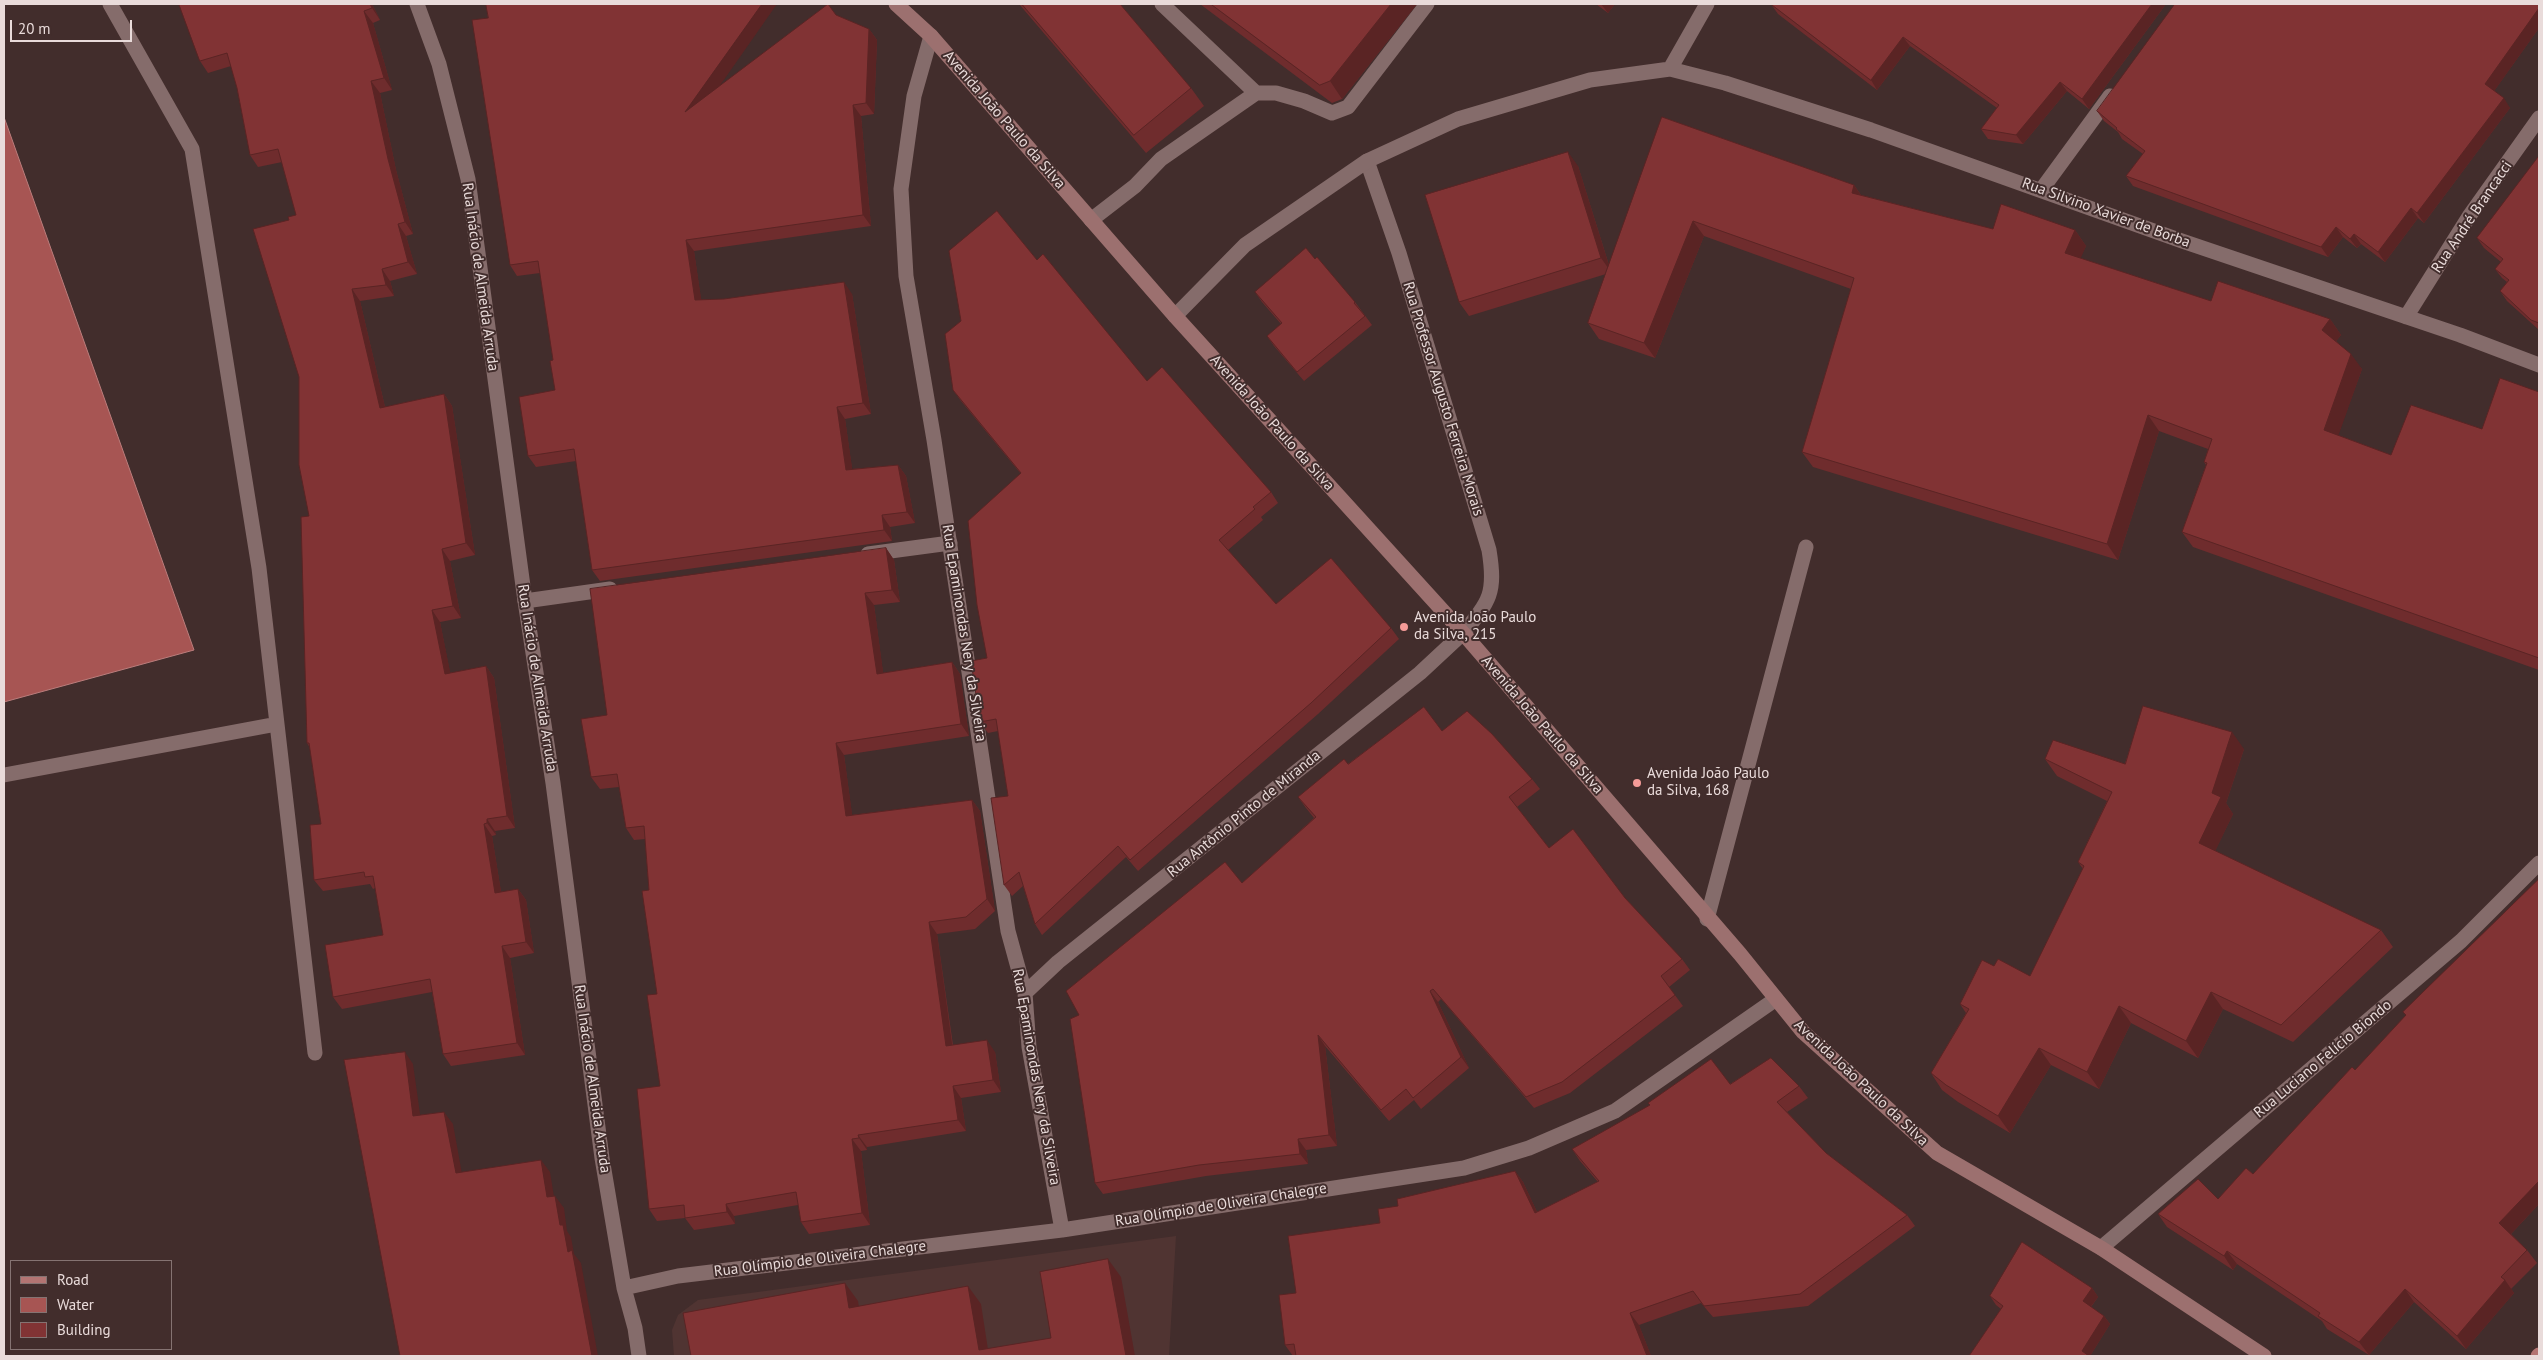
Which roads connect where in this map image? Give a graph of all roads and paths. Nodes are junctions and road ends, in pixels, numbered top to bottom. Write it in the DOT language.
graph roads {
  1 [pos="110,4"];
  2 [pos="416,4"];
  3 [pos="896,4"];
  4 [pos="1162,4"];
  5 [pos="1427,4"];
  6 [pos="1707,4"];
  7 [pos="931,36"];
  8 [pos="1670,69"];
  9 [pos="2118,84"];
  10 [pos="1256,93"];
  11 [pos="2539,118"];
  12 [pos="1366,161"];
  13 [pos="2042,189"];
  14 [pos="1091,220"];
  15 [pos="1175,316"];
  16 [pos="2406,317"];
  17 [pos="2539,365"];
  18 [pos="950,543"];
  19 [pos="1806,547"];
  20 [pos="851,556"];
  21 [pos="624,587"];
  22 [pos="525,600"];
  23 [pos="1463,633"];
  24 [pos="277,724"];
  25 [pos="4,775"];
  26 [pos="2539,863"];
  27 [pos="1707,919"];
  28 [pos="1024,994"];
  29 [pos="1776,999"];
  30 [pos="315,1053"];
  31 [pos="1062,1230"];
  32 [pos="2101,1248"];
  33 [pos="624,1288"];
  34 [pos="639,1356"];
  35 [pos="2264,1356"];
  1 -- 24 [label="street"];
  2 -- 22 [label="street, Rua Inácio de Almeida Arruda"];
  3 -- 7 [label="street, Avenida João Paulo da Silva"];
  4 -- 10 [label="street"];
  5 -- 10 [label="street"];
  6 -- 8 [label="street"];
  7 -- 14 [label="street, Avenida João Paulo da Silva"];
  7 -- 18 [label="street, Rua Epaminondas Nery da Silveira"];
  8 -- 12 [label="street"];
  8 -- 13 [label="street, Rua Silvino Xavier de Borba"];
  9 -- 13 [label="street"];
  10 -- 14 [label="street"];
  11 -- 16 [label="street, Rua André Brancacci"];
  12 -- 15 [label="street"];
  12 -- 23 [label="street, Rua Professor Augusto Ferreira Morais"];
  13 -- 16 [label="street, Rua Silvino Xavier de Borba"];
  14 -- 15 [label="street, Avenida João Paulo da Silva"];
  15 -- 23 [label="street, Avenida João Paulo da Silva"];
  16 -- 17 [label="street, Rua Silvino Xavier de Borba"];
  18 -- 20 [label="street"];
  18 -- 28 [label="street, Rua Epaminondas Nery da Silveira"];
  19 -- 27 [label="street"];
  21 -- 22 [label="street"];
  22 -- 33 [label="street, Rua Inácio de Almeida Arruda"];
  23 -- 27 [label="street, Avenida João Paulo da Silva"];
  23 -- 28 [label="street, Rua Antônio Pinto de Miranda"];
  24 -- 25 [label="street"];
  24 -- 30 [label="street"];
  26 -- 32 [label="street, Rua Luciano Felício Biondo"];
  27 -- 29 [label="street, Avenida João Paulo da Silva"];
  28 -- 31 [label="street, Rua Epaminondas Nery da Silveira"];
  29 -- 31 [label="street, Rua Olímpio de Oliveira Chalegre"];
  29 -- 32 [label="street, Avenida João Paulo da Silva"];
  31 -- 33 [label="street, Rua Olímpio de Oliveira Chalegre"];
  32 -- 35 [label="street, Avenida João Paulo da Silva"];
  33 -- 34 [label="street, Rua Inácio de Almeida Arruda"];
}
